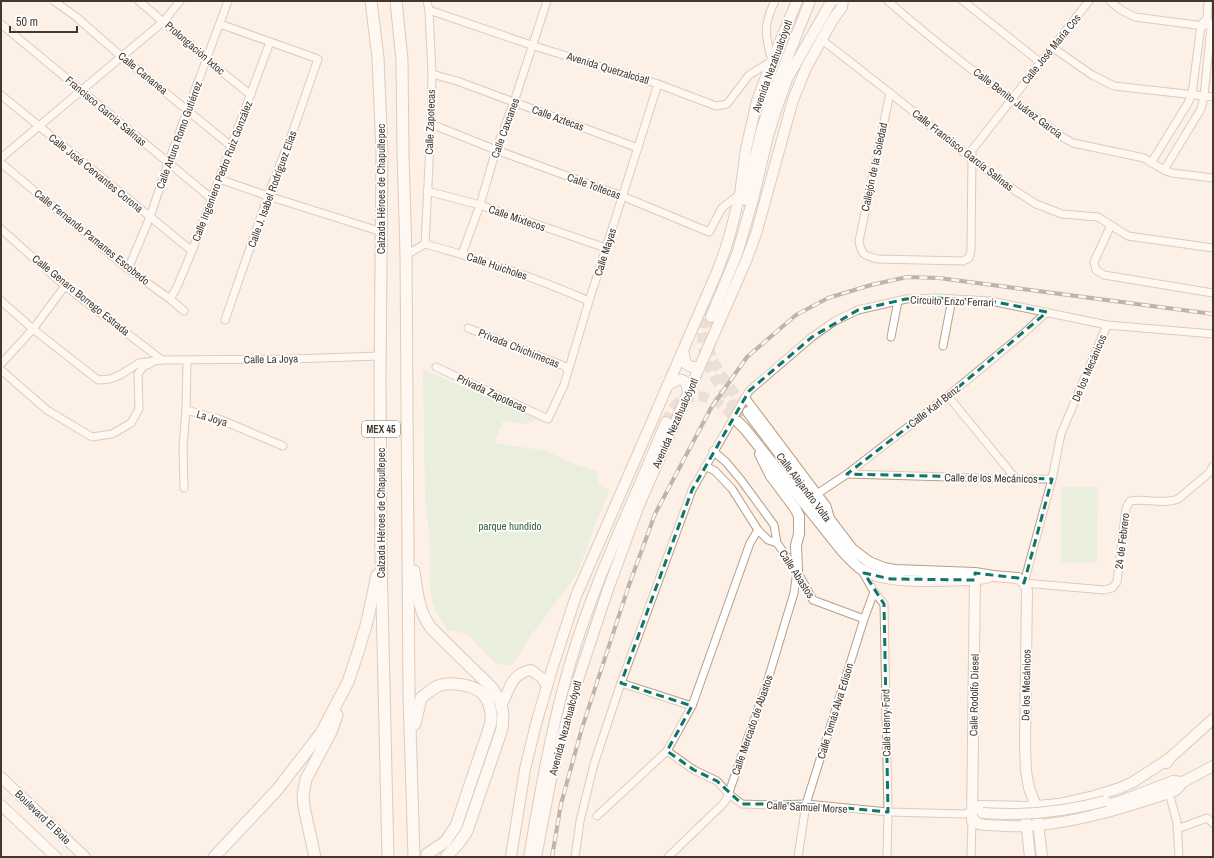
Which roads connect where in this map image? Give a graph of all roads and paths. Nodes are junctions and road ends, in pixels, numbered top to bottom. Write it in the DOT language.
graph roads {
  1 [pos="54,1"];
  2 [pos="140,1"];
  3 [pos="180,1"];
  4 [pos="228,1"];
  5 [pos="371,1"];
  6 [pos="396,1"];
  7 [pos="427,1"];
  8 [pos="547,1"];
  9 [pos="775,1"];
  10 [pos="797,1"];
  11 [pos="810,1"];
  12 [pos="833,1"];
  13 [pos="843,1"];
  14 [pos="888,1"];
  15 [pos="963,1"];
  16 [pos="1089,1"];
  17 [pos="1110,1"];
  18 [pos="1208,1"];
  19 [pos="429,10"];
  20 [pos="1207,18"];
  21 [pos="164,21"];
  22 [pos="1,24"];
  23 [pos="220,24"];
  24 [pos="1201,25"];
  25 [pos="1212,27"];
  26 [pos="821,39"];
  27 [pos="270,42"];
  28 [pos="534,46"];
  29 [pos="1052,47"];
  30 [pos="122,57"];
  31 [pos="207,60"];
  32 [pos="772,61"];
  33 [pos="1040,62"];
  34 [pos="432,74"];
  35 [pos="658,84"];
  36 [pos="82,91"];
  37 [pos="890,93"];
  38 [pos="1192,94"];
  39 [pos="1,95"];
  40 [pos="251,95"];
  41 [pos="1204,96"];
  42 [pos="1213,97"];
  43 [pos="1011,99"];
  44 [pos="514,102"];
  45 [pos="188,110"];
  46 [pos="431,124"];
  47 [pos="39,127"];
  48 [pos="231,146"];
  49 [pos="638,148"];
  50 [pos="496,150"];
  51 [pos="1,158"];
  52 [pos="972,159"];
  53 [pos="1,163"];
  54 [pos="168,163"];
  55 [pos="1151,163"];
  56 [pos="1164,170"];
  57 [pos="1213,178"];
  58 [pos="219,179"];
  59 [pos="427,191"];
  60 [pos="740,194"];
  61 [pos="268,196"];
  62 [pos="622,196"];
  63 [pos="211,198"];
  64 [pos="480,205"];
  65 [pos="150,217"];
  66 [pos="1111,225"];
  67 [pos="1,229"];
  68 [pos="382,232"];
  69 [pos="425,244"];
  70 [pos="606,248"];
  71 [pos="1213,248"];
  72 [pos="192,251"];
  73 [pos="971,252"];
  74 [pos="462,254"];
  75 [pos="406,255"];
  76 [pos="128,269"];
  77 [pos="65,286"];
  78 [pos="1213,293"];
  79 [pos="170,298"];
  80 [pos="952,299"];
  81 [pos="589,300"];
  82 [pos="1,301"];
  83 [pos="898,301"];
  84 [pos="709,304"];
  85 [pos="184,311"];
  86 [pos="1047,312"];
  87 [pos="711,317"];
  88 [pos="225,320"];
  89 [pos="1107,325"];
  90 [pos="468,328"];
  91 [pos="33,329"];
  92 [pos="1213,334"];
  93 [pos="891,337"];
  94 [pos="944,346"];
  95 [pos="683,350"];
  96 [pos="380,356"];
  97 [pos="162,360"];
  98 [pos="187,361"];
  99 [pos="1,364"];
  100 [pos="436,367"];
  101 [pos="700,367"];
  102 [pos="1,370"];
  103 [pos="568,370"];
  104 [pos="667,387"];
  105 [pos="688,392"];
  106 [pos="948,396"];
  107 [pos="744,397"];
  108 [pos="186,410"];
  109 [pos="548,419"];
  110 [pos="666,422"];
  111 [pos="748,433"];
  112 [pos="283,446"];
  113 [pos="713,452"];
  114 [pos="705,466"];
  115 [pos="1213,466"];
  116 [pos="847,474"];
  117 [pos="1016,479"];
  118 [pos="1052,479"];
  119 [pos="184,488"];
  120 [pos="817,494"];
  121 [pos="833,526"];
  122 [pos="407,529"];
  123 [pos="758,530"];
  124 [pos="777,543"];
  125 [pos="381,557"];
  126 [pos="863,559"];
  127 [pos="861,569"];
  128 [pos="797,571"];
  129 [pos="975,577"];
  130 [pos="1117,582"];
  131 [pos="1024,583"];
  132 [pos="874,592"];
  133 [pos="864,619"];
  134 [pos="348,682"];
  135 [pos="621,683"];
  136 [pos="546,686"];
  137 [pos="501,706"];
  138 [pos="692,706"];
  139 [pos="1213,719"];
  140 [pos="411,740"];
  141 [pos="667,751"];
  142 [pos="1170,758"];
  143 [pos="1213,766"];
  144 [pos="1,776"];
  145 [pos="1166,789"];
  146 [pos="729,794"];
  147 [pos="806,804"];
  148 [pos="1059,804"];
  149 [pos="1,805"];
  150 [pos="1031,806"];
  151 [pos="888,812"];
  152 [pos="597,816"];
  153 [pos="974,816"];
  154 [pos="1061,822"];
  155 [pos="1213,823"];
  156 [pos="1038,826"];
  157 [pos="1026,827"];
  158 [pos="1178,829"];
  159 [pos="427,854"];
  160 [pos="56,857"];
  161 [pos="85,857"];
  162 [pos="214,857"];
  163 [pos="314,857"];
  164 [pos="388,857"];
  165 [pos="414,857"];
  166 [pos="446,857"];
  167 [pos="511,857"];
  168 [pos="528,857"];
  169 [pos="536,857"];
  170 [pos="575,857"];
  171 [pos="668,857"];
  172 [pos="798,857"];
  173 [pos="887,857"];
  174 [pos="971,857"];
  175 [pos="1030,857"];
  176 [pos="1042,857"];
  177 [pos="1178,857"];
  1 -- 30 [label="street, Calle Cananea"];
  2 -- 21 [label="street, Prolongación Ixtoc"];
  3 -- 21 [label="street"];
  4 -- 23 [label="street, Calle Arturo Romo Gutiérrez"];
  5 -- 68 [label="main road, Calzada Héroes de Chapultepec / MEX 45"];
  6 -- 75 [label="main road, Calzada Héroes de Chapultepec / MEX 45"];
  7 -- 19 [label="street, Calle Zapotecas"];
  8 -- 28 [label="street, Calle Caxcanes"];
  9 -- 32 [label="street"];
  10 -- 32 [label="main road, Avenida Nezahualcóyotl"];
  11 -- 84 [label="main road, Avenida Nezahualcóyotl"];
  12 -- 87 [label="main road, Avenida Nezahualcóyotl"];
  13 -- 26 [label="main road, Avenida Nezahualcóyotl"];
  14 -- 43 [label="street, Calle Benito Juárez García"];
  15 -- 33 [label="street"];
  16 -- 29 [label="street, Calle José María Cos"];
  17 -- 24 [label="street"];
  18 -- 20 [label="street"];
  19 -- 28 [label="street, Avenida Quetzalcóatl"];
  19 -- 34 [label="street, Calle Zapotecas"];
  20 -- 24 [label="street"];
  20 -- 25 [label="street"];
  21 -- 30 [label="street"];
  21 -- 31 [label="street, Prolongación Ixtoc"];
  22 -- 36 [label="street, Francisco Garcia Salinas"];
  23 -- 27 [label="street"];
  23 -- 31 [label="street, Calle Arturo Romo Gutiérrez"];
  24 -- 25 [label="street"];
  24 -- 38 [label="street"];
  25 -- 41 [label="street"];
  26 -- 37 [label="street, Calle Francisco García Salinas"];
  26 -- 101 [label="main road, Avenida Nezahualcóyotl"];
  27 -- 40 [label="street, Calle Ingeniero Pedro Ruiz González"];
  27 -- 61 [label="street, Calle J. Isabel Rodríguez Elías"];
  28 -- 35 [label="street, Avenida Quetzalcóatl"];
  28 -- 44 [label="street, Calle Caxcanes"];
  29 -- 33 [label="street, Calle José María Cos"];
  29 -- 38 [label="street"];
  30 -- 36 [label="street"];
  30 -- 45 [label="street, Calle Cananea"];
  31 -- 40 [label="street, Prolongación Ixtoc"];
  31 -- 45 [label="street, Calle Arturo Romo Gutiérrez"];
  32 -- 35 [label="street, Avenida Quetzalcóatl"];
  32 -- 60 [label="main road, Avenida Nezahualcóyotl"];
  33 -- 43 [label="street, Calle José María Cos"];
  34 -- 44 [label="street, Calle Aztecas"];
  34 -- 46 [label="street, Calle Zapotecas"];
  35 -- 49 [label="street, Calle Mayas"];
  36 -- 47 [label="street"];
  36 -- 54 [label="street, Francisco Garcia Salinas"];
  37 -- 52 [label="street, Calle Francisco García Salinas"];
  37 -- 73 [label="street, Callejón de la Soledad"];
  38 -- 41 [label="street"];
  38 -- 55 [label="street"];
  39 -- 47 [label="street, Calle José Cervantes Corona"];
  40 -- 48 [label="street, Calle Ingeniero Pedro Ruiz González"];
  41 -- 42 [label="street"];
  41 -- 56 [label="street"];
  43 -- 52 [label="street, Calle José María Cos"];
  43 -- 55 [label="street, Calle Benito Juárez García"];
  44 -- 49 [label="street, Calle Aztecas"];
  44 -- 50 [label="street, Calle Caxcanes"];
  45 -- 48 [label="street, Calle Cananea"];
  45 -- 54 [label="street, Calle Arturo Romo Gutiérrez"];
  46 -- 50 [label="street, Calle Toltecas"];
  46 -- 59 [label="street, Calle Zapotecas"];
  47 -- 51 [label="street"];
  47 -- 65 [label="street, Calle José Cervantes Corona"];
  48 -- 58 [label="street, Calle Ingeniero Pedro Ruiz González"];
  49 -- 62 [label="street, Calle Mayas"];
  50 -- 62 [label="street, Calle Toltecas"];
  50 -- 64 [label="street, Calle Caxcanes"];
  52 -- 66 [label="street, Calle Francisco García Salinas"];
  52 -- 73 [label="street, Calle José María Cos"];
  53 -- 76 [label="street, Calle Fernando Pamanes Escobedo"];
  54 -- 63 [label="street, Francisco Garcia Salinas"];
  54 -- 65 [label="street, Calle Arturo Romo Gutiérrez"];
  55 -- 56 [label="street, Calle Benito Juárez García"];
  56 -- 57 [label="street, Calle Benito Juárez García"];
  58 -- 61 [label="street"];
  58 -- 63 [label="street, Calle Ingeniero Pedro Ruiz González"];
  59 -- 64 [label="street, Calle Mixtecos"];
  59 -- 69 [label="street, Calle Zapotecas"];
  60 -- 62 [label="street, Calle Toltecas"];
  60 -- 95 [label="main road, Avenida Nezahualcóyotl"];
  61 -- 68 [label="street"];
  61 -- 88 [label="street, Calle J. Isabel Rodríguez Elías"];
  62 -- 70 [label="street, Calle Mayas"];
  63 -- 72 [label="street, Calle Ingeniero Pedro Ruiz González"];
  64 -- 70 [label="street, Calle Mixtecos"];
  64 -- 74 [label="street, Calle Caxcanes"];
  65 -- 72 [label="street, Calle José Cervantes Corona"];
  65 -- 76 [label="street, Calle Arturo Romo Gutiérrez"];
  66 -- 71 [label="street, Calle Francisco García Salinas"];
  66 -- 78 [label="street"];
  67 -- 77 [label="street, Calle Genaro Borrego Estrada"];
  68 -- 96 [label="main road, Calzada Héroes de Chapultepec / MEX 45"];
  69 -- 74 [label="street, Calle Huicholes"];
  69 -- 75 [label="street"];
  70 -- 81 [label="street, Calle Mayas"];
  72 -- 79 [label="street, Calle Ingeniero Pedro Ruiz González"];
  74 -- 81 [label="street, Calle Huicholes"];
  75 -- 122 [label="main road, Calzada Héroes de Chapultepec / MEX 45"];
  76 -- 79 [label="street, Calle Fernando Pamanes Escobedo"];
  77 -- 91 [label="street"];
  77 -- 97 [label="street, Calle Genaro Borrego Estrada"];
  79 -- 85 [label="street, Calle Fernando Pamanes Escobedo"];
  80 -- 83 [label="street, Circuito Enzo Ferrari"];
  80 -- 86 [label="street, Circuito Enzo Ferrari"];
  80 -- 94 [label="street"];
  81 -- 103 [label="street, Calle Mayas"];
  82 -- 91 [label="street"];
  83 -- 93 [label="street"];
  83 -- 107 [label="street, Circuito Enzo Ferrari"];
  86 -- 89 [label="street, Circuito Enzo Ferrari"];
  86 -- 106 [label="street, Calle Karl Benz"];
  89 -- 92 [label="street, Circuito Enzo Ferrari"];
  89 -- 118 [label="street, De los Mecánicos"];
  90 -- 103 [label="street, Privada Chichimecas"];
  91 -- 97 [label="street"];
  91 -- 99 [label="street"];
  95 -- 101 [label="main road"];
  95 -- 104 [label="main road, Avenida Nezahualcóyotl"];
  96 -- 98 [label="street, Calle La Joya"];
  96 -- 125 [label="main road, Calzada Héroes de Chapultepec / MEX 45"];
  97 -- 98 [label="street, Calle La Joya"];
  97 -- 102 [label="street"];
  98 -- 108 [label="street, La Joya"];
  100 -- 109 [label="street, Privada Zapotecas"];
  101 -- 105 [label="main road, Avenida Nezahualcóyotl"];
  103 -- 109 [label="street, Calle Mayas"];
  104 -- 105 [label="main road"];
  104 -- 136 [label="main road, Avenida Nezahualcóyotl"];
  105 -- 169 [label="main road, Avenida Nezahualcóyotl"];
  106 -- 116 [label="street, Calle Karl Benz"];
  106 -- 117 [label="street"];
  107 -- 113 [label="street, Circuito Enzo Ferrari"];
  107 -- 120 [label="street"];
  108 -- 112 [label="street, La Joya"];
  108 -- 119 [label="street"];
  110 -- 168 [label="main road, Avenida Nezahualcóyotl"];
  111 -- 121 [label="main road, Calle Alejandro Volta"];
  111 -- 127 [label="main road, Calle Alejandro Volta"];
  111 -- 128 [label="main road"];
  113 -- 114 [label="street, Circuito Enzo Ferrari"];
  113 -- 124 [label="street, Calle Abastos"];
  114 -- 123 [label="street, Calle Abastos"];
  114 -- 135 [label="street, Circuito Enzo Ferrari"];
  115 -- 130 [label="street, 24 de Febrero"];
  116 -- 117 [label="street, Calle de los Mecánicos"];
  116 -- 120 [label="street, Calle Karl Benz"];
  117 -- 118 [label="street, Calle de los Mecánicos"];
  118 -- 131 [label="street, Calle de los Mecánicos"];
  120 -- 121 [label="street"];
  121 -- 126 [label="main road, Calle Alejandro Volta"];
  122 -- 137 [label="main road"];
  122 -- 140 [label="main road, Calzada Héroes de Chapultepec / MEX 45"];
  123 -- 124 [label="street, Calle Abastos"];
  123 -- 138 [label="street"];
  124 -- 128 [label="street, Calle Abastos"];
  125 -- 134 [label="main road"];
  125 -- 164 [label="main road, Calzada Héroes de Chapultepec / MEX 45"];
  126 -- 127 [label="main road"];
  126 -- 129 [label="main road, Calle Alejandro Volta"];
  127 -- 129 [label="main road, Calle Alejandro Volta"];
  127 -- 132 [label="street"];
  128 -- 133 [label="street, Calle Abastos"];
  128 -- 146 [label="street, Calle Mercado de Abastos"];
  129 -- 131 [label="main road, Calle Alejandro Volta"];
  129 -- 153 [label="main road, Calle Rodolfo Diesel"];
  130 -- 131 [label="street, Calle Alejandro Volta"];
  131 -- 150 [label="main road, De los Mecánicos"];
  132 -- 133 [label="street, Calle Tomás Alva Edison"];
  132 -- 151 [label="street, Calle Henry Ford"];
  133 -- 147 [label="street, Calle Tomás Alva Edison"];
  134 -- 162 [label="main road"];
  134 -- 163 [label="main road"];
  135 -- 138 [label="street"];
  135 -- 170 [label="street, Circuito Enzo Ferrari"];
  136 -- 137 [label="main road"];
  136 -- 167 [label="main road, Avenida Nezahualcóyotl"];
  137 -- 166 [label="main road"];
  138 -- 141 [label="street"];
  139 -- 142 [label="main road"];
  140 -- 159 [label="main road"];
  140 -- 165 [label="main road, Calzada Héroes de Chapultepec / MEX 45"];
  141 -- 146 [label="street, Calle Samuel Morse"];
  141 -- 152 [label="street"];
  142 -- 148 [label="main road"];
  142 -- 153 [label="main road, Calle Samuel Morse, bridge"];
  143 -- 145 [label="main road"];
  144 -- 161 [label="main road, Boulevard El Bote"];
  145 -- 153 [label="main road, Calle Samuel Morse"];
  145 -- 154 [label="main road"];
  145 -- 158 [label="street"];
  146 -- 147 [label="street, Calle Samuel Morse"];
  146 -- 171 [label="street, Calle Mercado de Abastos"];
  147 -- 151 [label="street, Calle Samuel Morse"];
  147 -- 172 [label="street, Calle Tomás Alva Edison"];
  148 -- 150 [label="main road"];
  148 -- 154 [label="main road"];
  149 -- 160 [label="main road"];
  150 -- 153 [label="main road"];
  150 -- 156 [label="main road"];
  150 -- 157 [label="main road"];
  151 -- 153 [label="street, Calle Samuel Morse"];
  151 -- 173 [label="street, Calle Henry Ford"];
  153 -- 157 [label="main road"];
  153 -- 174 [label="street"];
  154 -- 156 [label="main road"];
  155 -- 158 [label="street"];
  156 -- 157 [label="main road"];
  156 -- 176 [label="main road"];
  157 -- 175 [label="main road"];
  158 -- 177 [label="street"];
}
